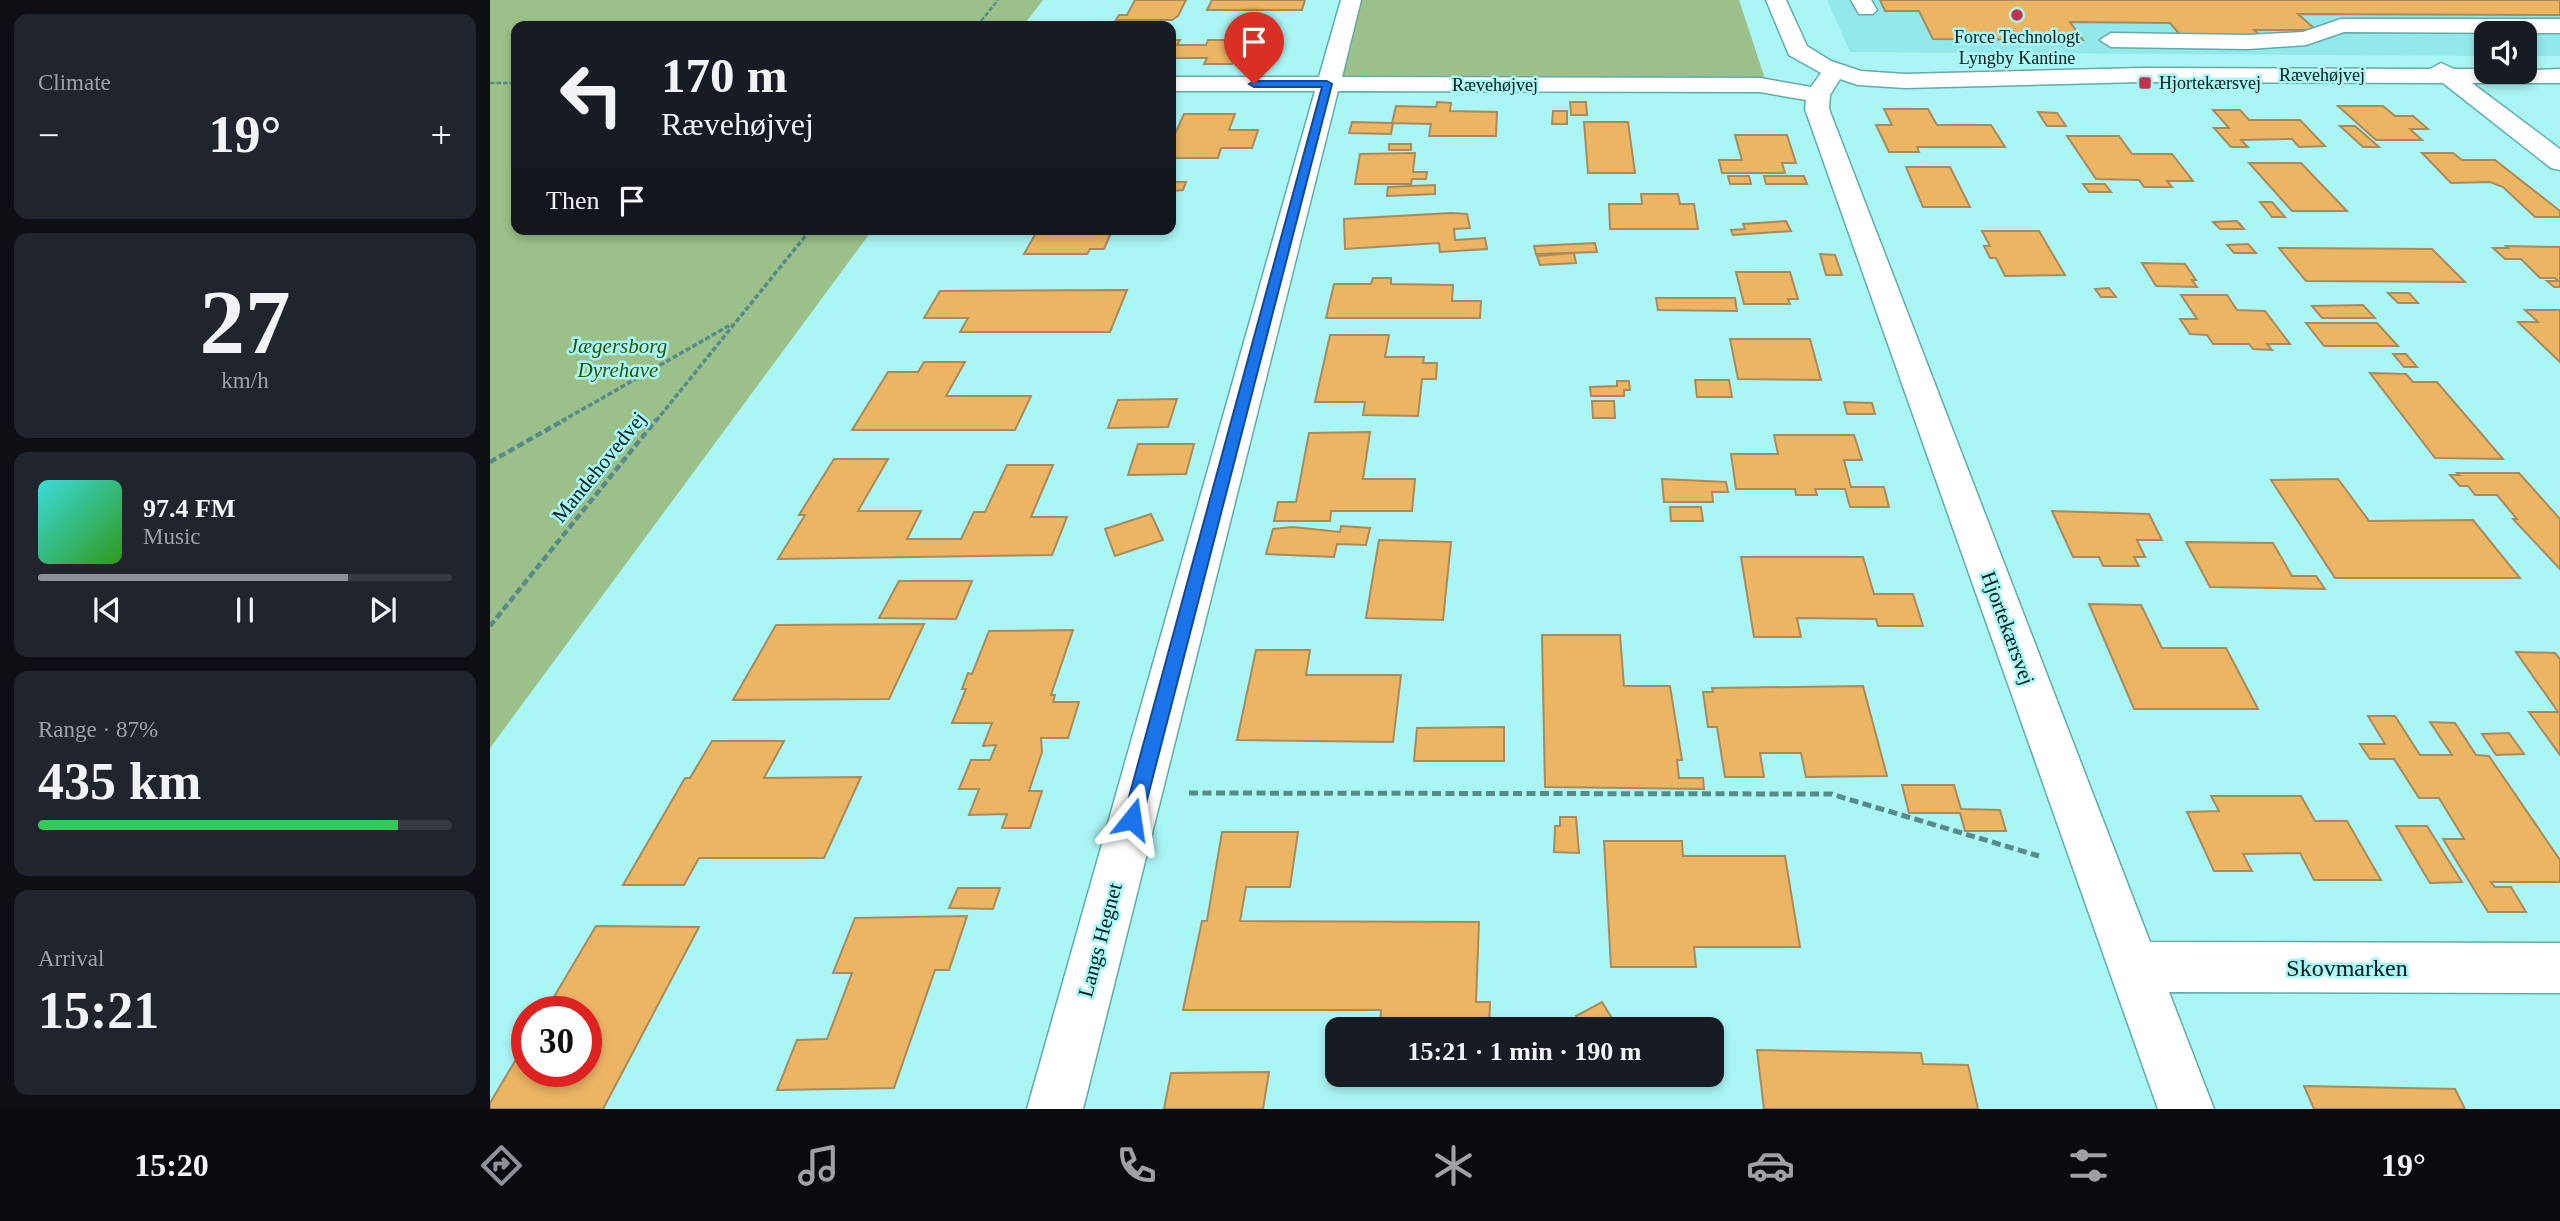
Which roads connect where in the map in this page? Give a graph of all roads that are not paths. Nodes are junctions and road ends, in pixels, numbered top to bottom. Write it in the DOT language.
graph roads {
  1 [pos="1350,0"];
  2 [pos="1776,0"];
  3 [pos="2560,26"];
  4 [pos="2537,65"];
  5 [pos="2560,65"];
  6 [pos="2132,66"];
  7 [pos="2474,66"];
  8 [pos="2441,69"];
  9 [pos="2560,76"];
  10 [pos="1825,77"];
  11 [pos="1176,84"];
  12 [pos="1327,84"];
  13 [pos="2560,162"];
  14 [pos="2133,967"];
  15 [pos="2560,968"];
  16 [pos="1055,1109"];
  17 [pos="2186,1109"];
  1 -- 12 [label="street, Langs Hegnet"];
  2 -- 10 [label="street"];
  3 -- 6 [label="street"];
  4 -- 5 [label="street"];
  6 -- 8 [label="street, Rævehøjvej"];
  6 -- 10 [label="street, Rævehøjvej"];
  7 -- 8 [label="street, Rævehøjvej"];
  8 -- 9 [label="street, Rævehøjvej"];
  8 -- 10 [label="street, Rævehøjvej"];
  8 -- 13 [label="street"];
  10 -- 12 [label="street, Rævehøjvej"];
  10 -- 14 [label="street, Hjortekærsvej"];
  11 -- 12 [label="street, Rævehøjvej"];
  12 -- 16 [label="street, Langs Hegnet"];
  14 -- 15 [label="street, Skovmarken"];
  14 -- 17 [label="street, Hjortekærsvej"];
}
